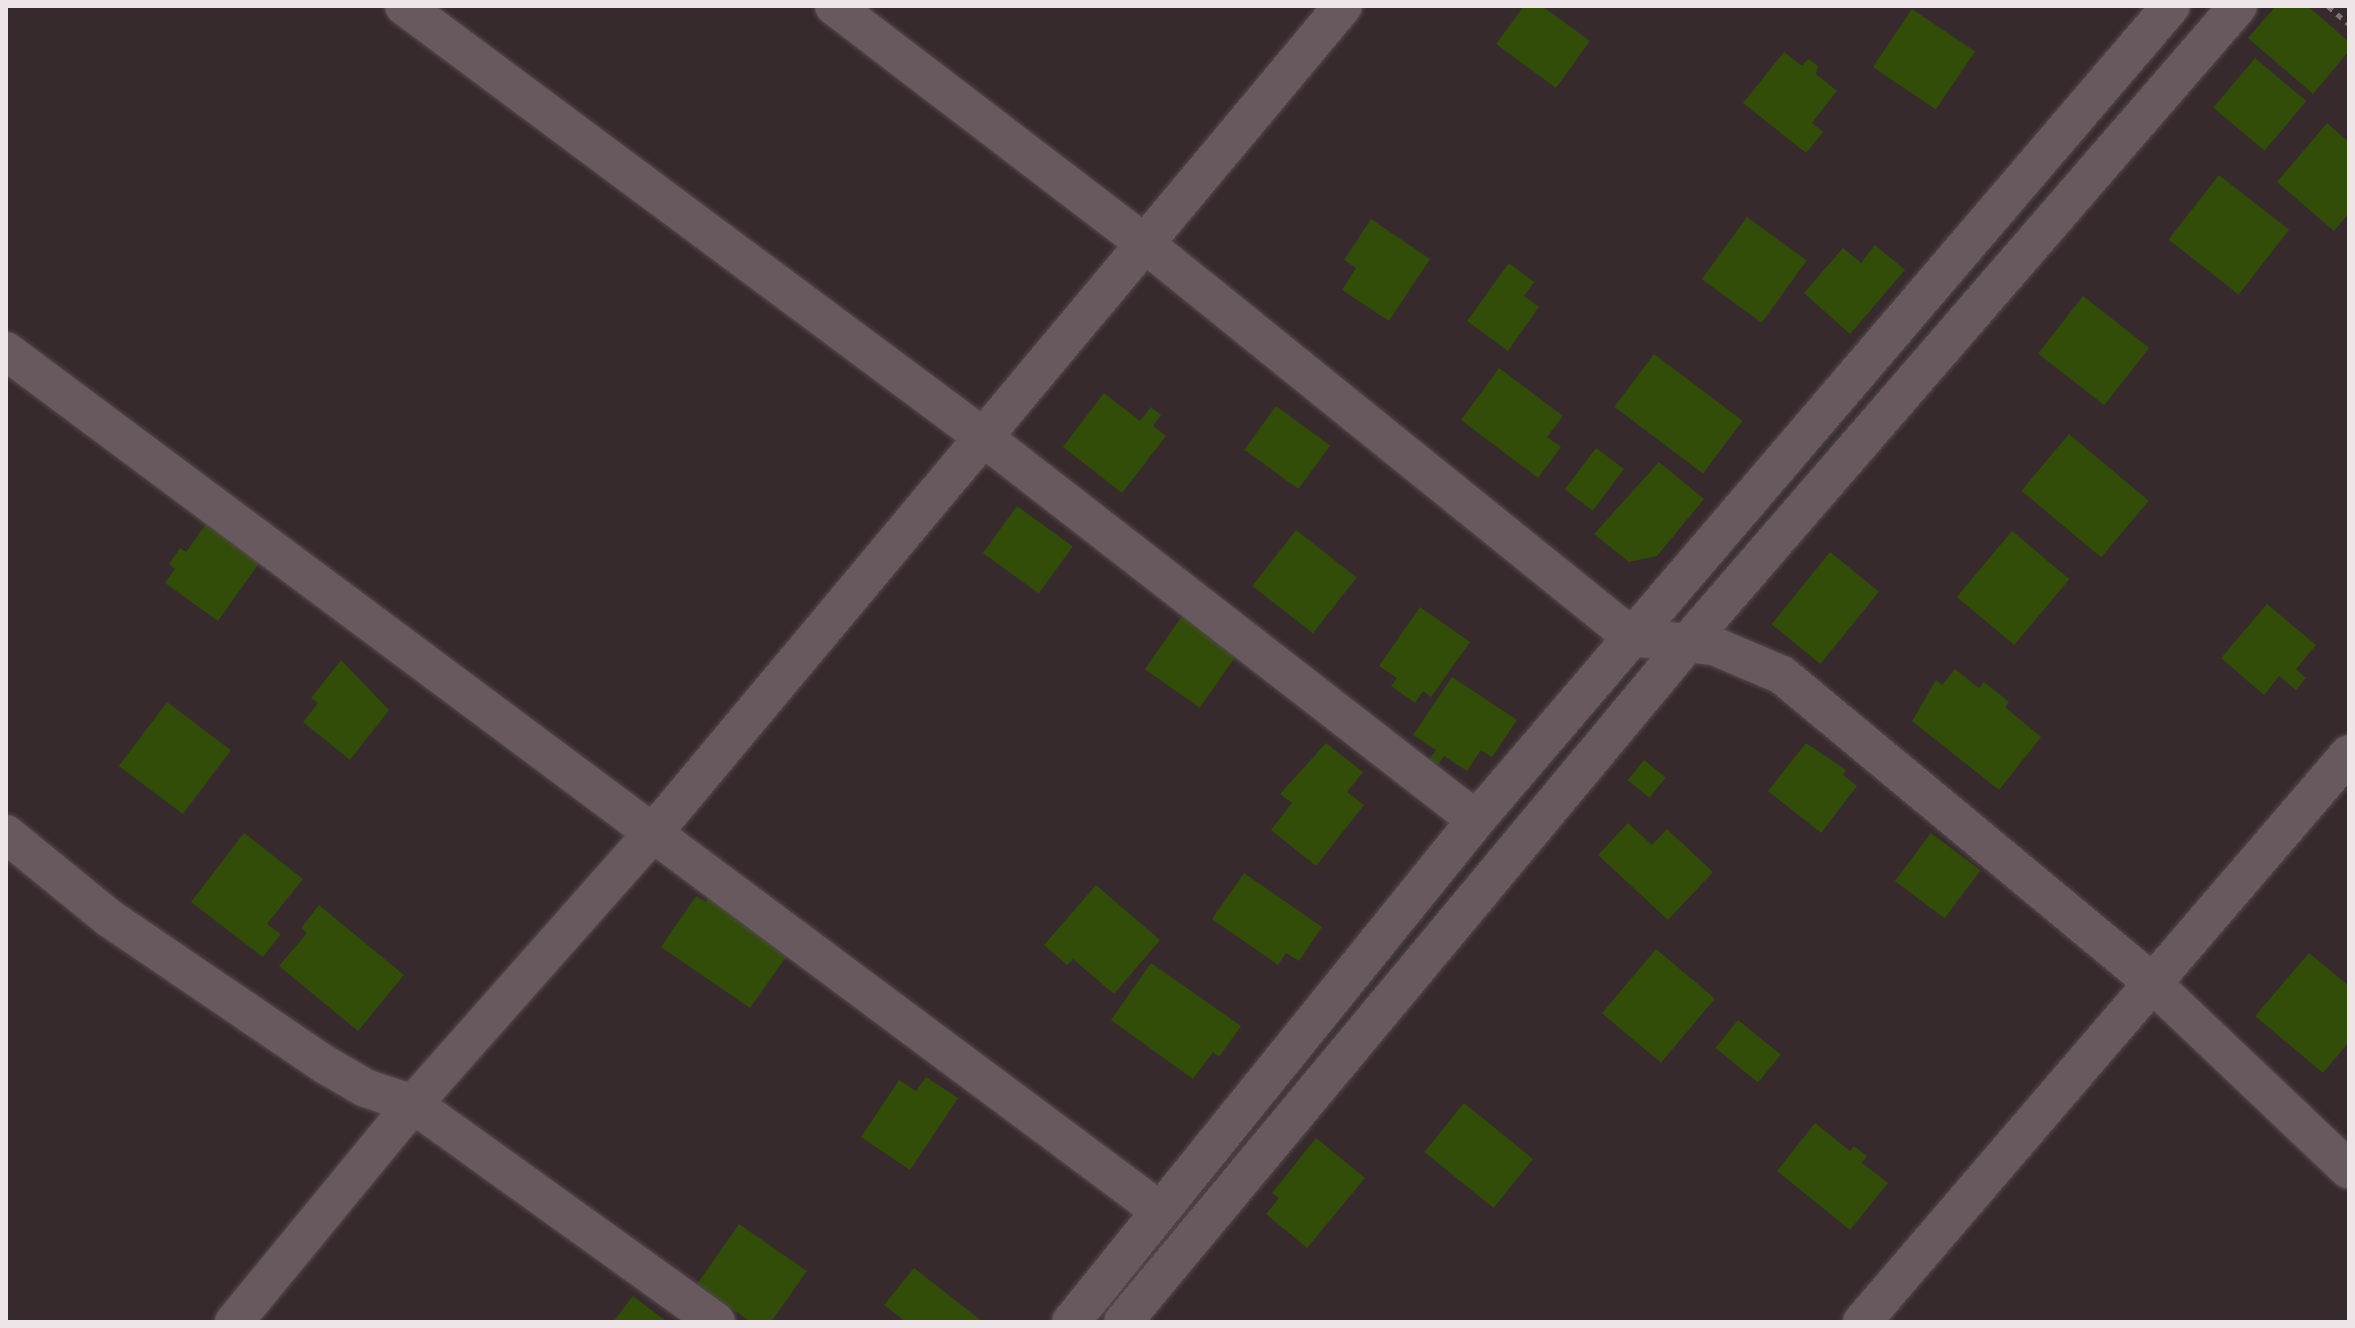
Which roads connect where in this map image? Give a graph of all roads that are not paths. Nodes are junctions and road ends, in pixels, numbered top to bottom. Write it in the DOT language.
graph roads {
  1 [pos="404,6"];
  2 [pos="834,6"];
  3 [pos="1343,6"];
  4 [pos="2171,6"];
  5 [pos="2238,6"];
  6 [pos="1144,243"];
  7 [pos="6,351"];
  8 [pos="983,437"];
  9 [pos="1632,637"];
  10 [pos="1689,641"];
  11 [pos="2349,754"];
  12 [pos="1476,820"];
  13 [pos="653,833"];
  14 [pos="6,834"];
  15 [pos="2150,981"];
  16 [pos="413,1104"];
  17 [pos="2349,1170"];
  18 [pos="1160,1211"];
  19 [pos="234,1322"];
  20 [pos="716,1322"];
  21 [pos="1071,1322"];
  22 [pos="1123,1322"];
  23 [pos="1862,1322"];
  1 -- 8 [label="street"];
  2 -- 6 [label="street"];
  3 -- 6 [label="street"];
  4 -- 9 [label="street"];
  5 -- 10 [label="street"];
  6 -- 8 [label="street"];
  6 -- 9 [label="street"];
  7 -- 13 [label="street"];
  8 -- 12 [label="street"];
  8 -- 13 [label="street"];
  9 -- 10 [label="street"];
  9 -- 12 [label="street"];
  10 -- 15 [label="street"];
  10 -- 22 [label="street"];
  11 -- 15 [label="street"];
  12 -- 18 [label="street"];
  13 -- 16 [label="street"];
  13 -- 18 [label="street"];
  14 -- 16 [label="street"];
  15 -- 17 [label="street"];
  15 -- 23 [label="street"];
  16 -- 19 [label="street"];
  16 -- 20 [label="street"];
  18 -- 21 [label="street"];
}
